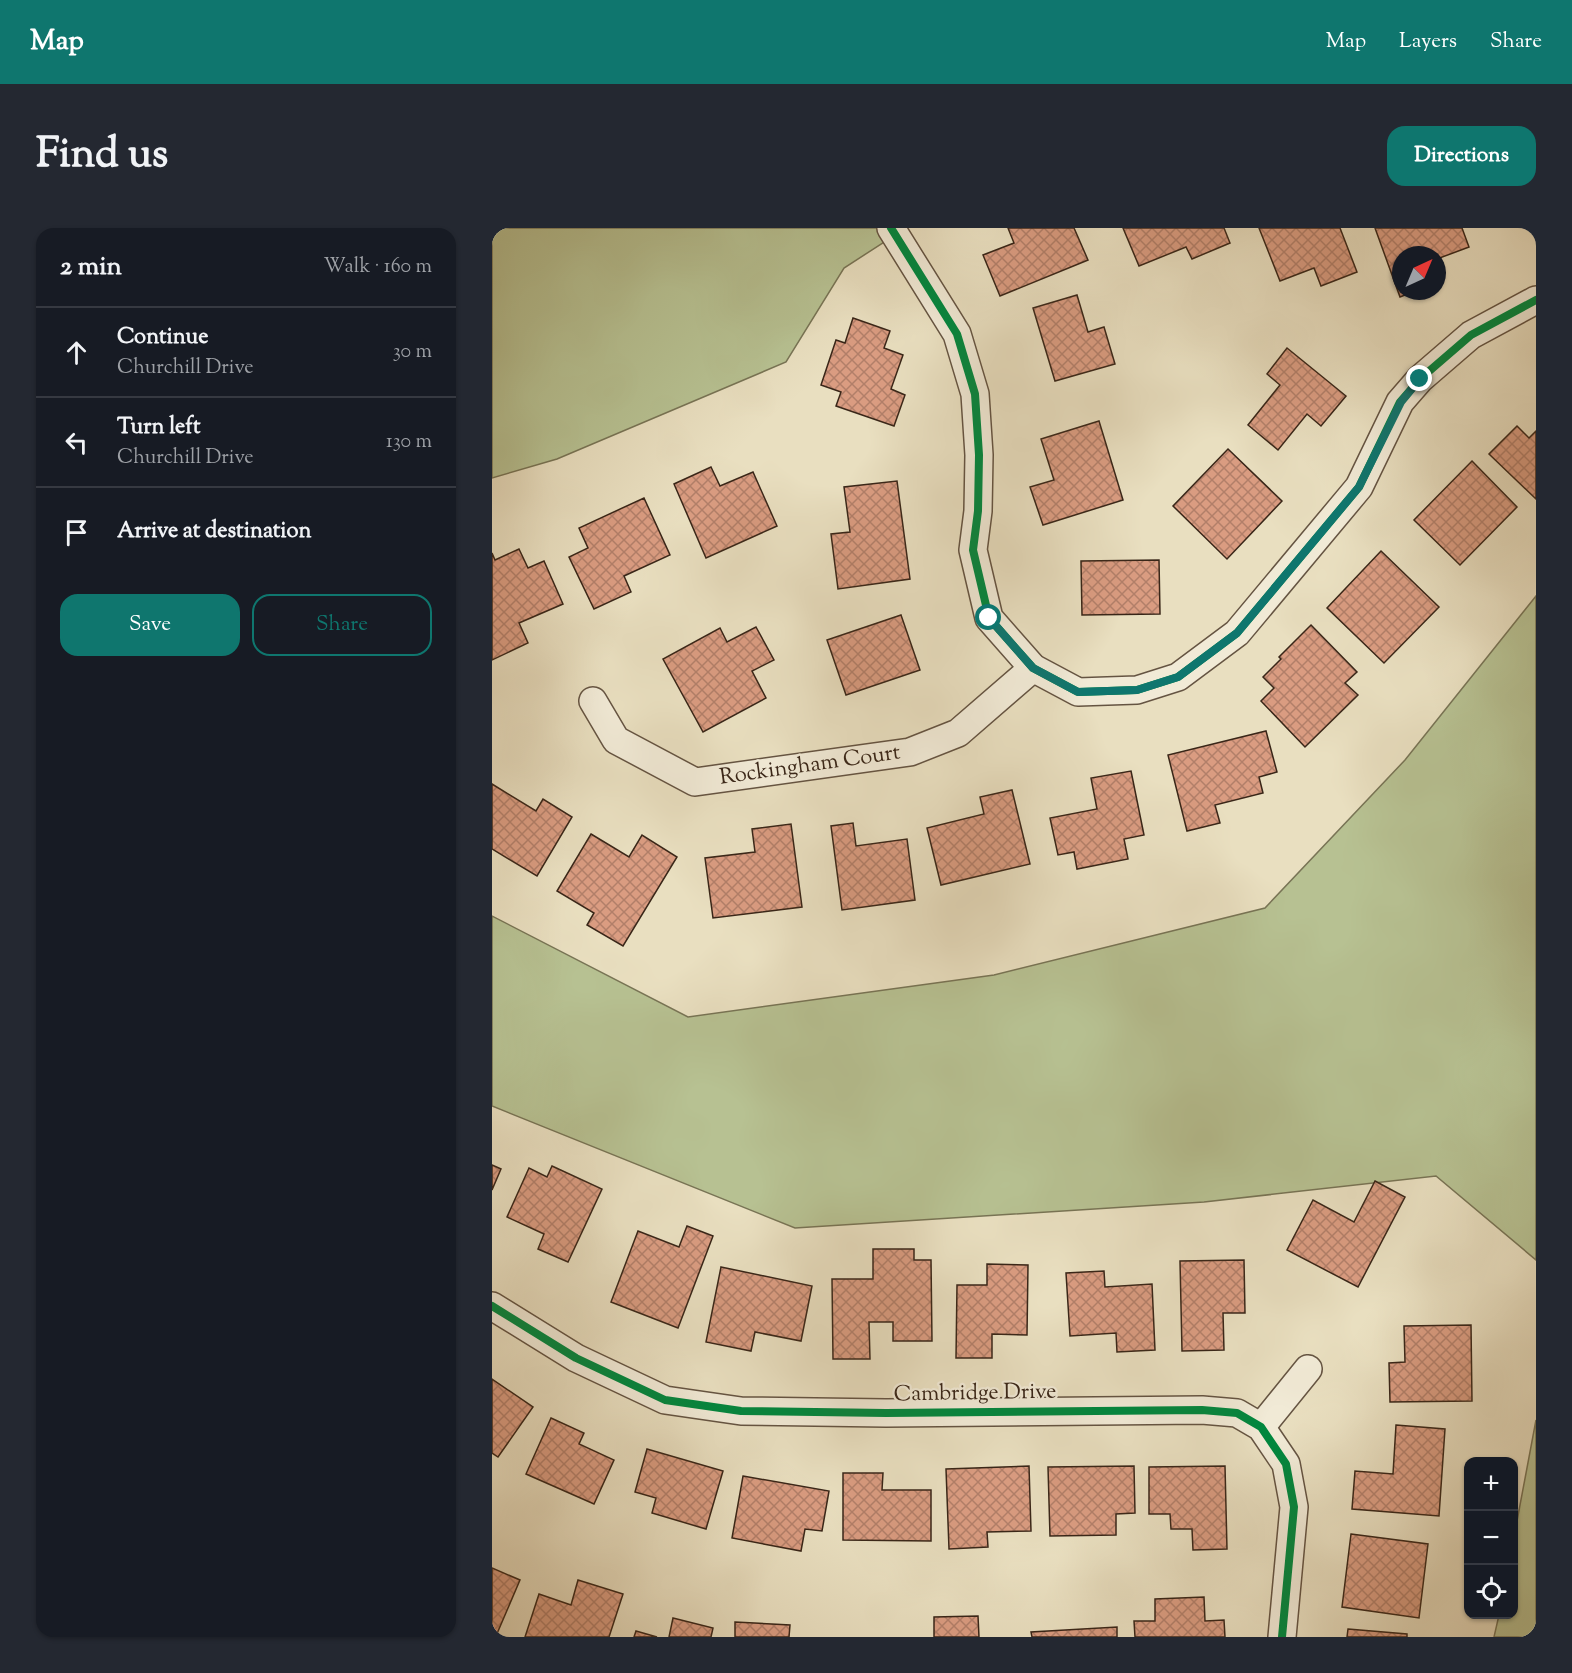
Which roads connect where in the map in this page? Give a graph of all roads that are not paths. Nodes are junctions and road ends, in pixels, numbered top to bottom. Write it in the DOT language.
graph roads {
  1 [pos="891,228"];
  2 [pos="1536,300"];
  3 [pos="1033,668"];
  4 [pos="593,701"];
  5 [pos="492,1306"];
  6 [pos="1308,1369"];
  7 [pos="1261,1427"];
  8 [pos="1282,1637"];
  1 -- 3 [label="street"];
  2 -- 3 [label="street"];
  3 -- 4 [label="street, Rockingham Court"];
  5 -- 7 [label="street, Cambridge Drive"];
  6 -- 7 [label="street"];
  7 -- 8 [label="street, Cambridge Drive"];
}
